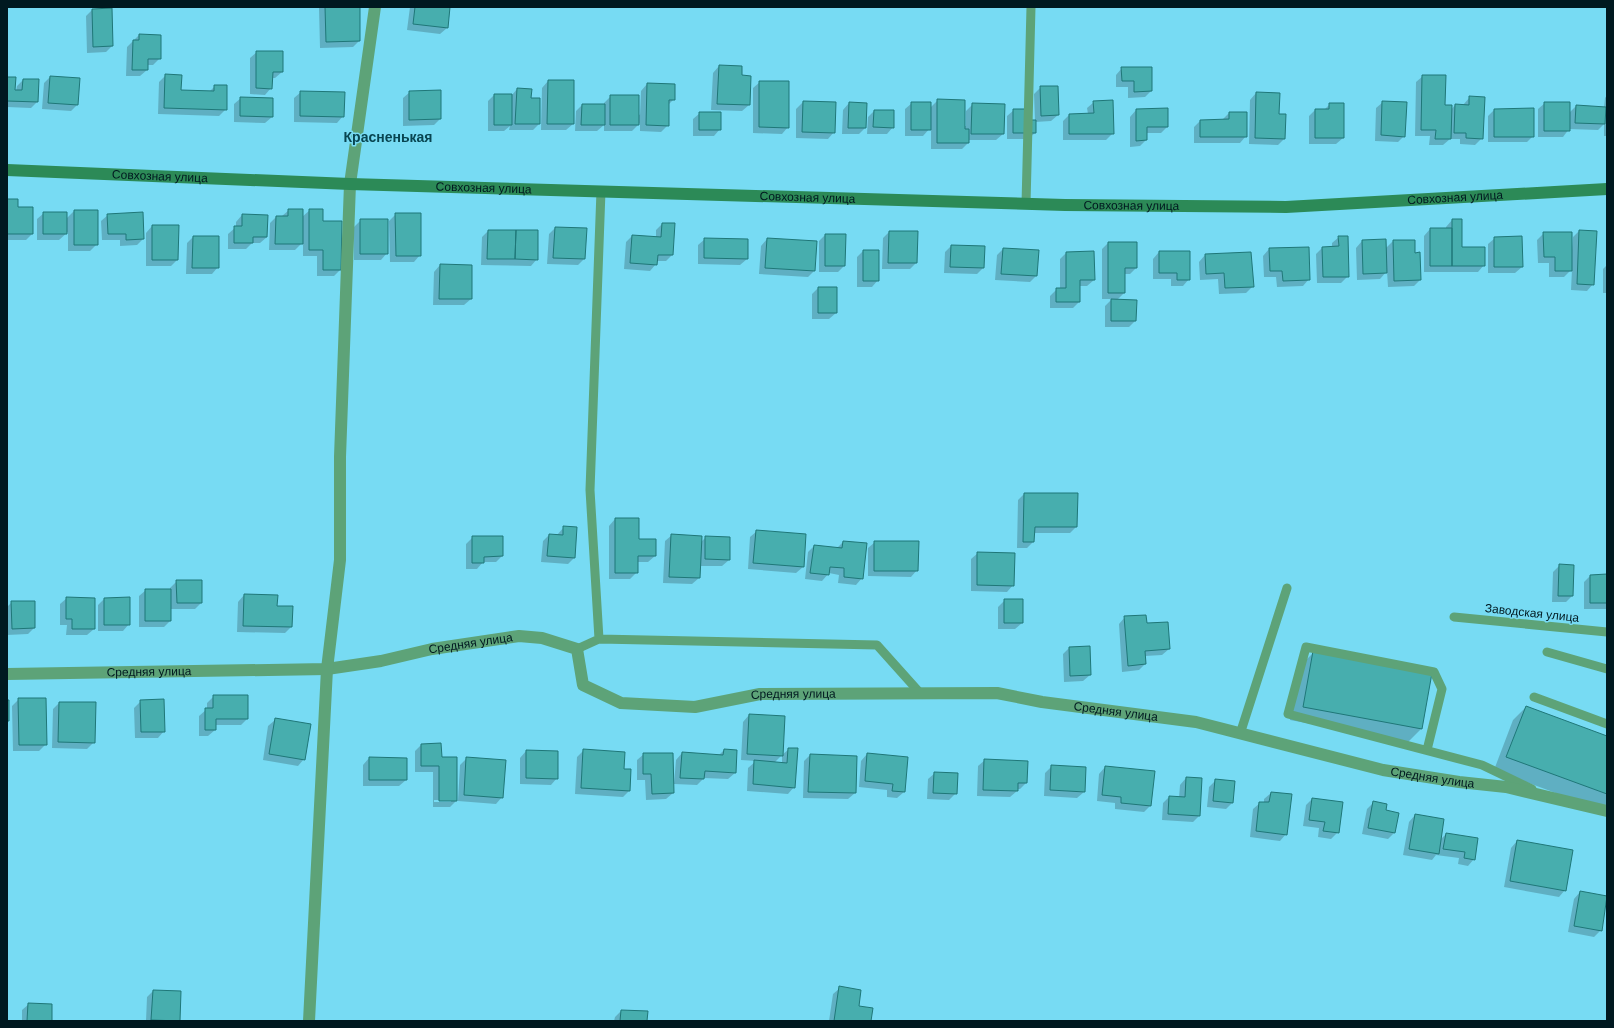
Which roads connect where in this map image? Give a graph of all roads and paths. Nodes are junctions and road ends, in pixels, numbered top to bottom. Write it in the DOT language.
graph roads {
  1 [pos="375,7"];
  2 [pos="1030,7"];
  3 [pos="7,170"];
  4 [pos="350,184"];
  5 [pos="1607,189"];
  6 [pos="601,191"];
  7 [pos="1026,204"];
  8 [pos="1287,588"];
  9 [pos="1454,617"];
  10 [pos="1607,632"];
  11 [pos="599,639"];
  12 [pos="577,649"];
  13 [pos="1547,652"];
  14 [pos="327,669"];
  15 [pos="1607,669"];
  16 [pos="7,674"];
  17 [pos="920,693"];
  18 [pos="1534,697"];
  19 [pos="1607,724"];
  20 [pos="1240,734"];
  21 [pos="1427,750"];
  22 [pos="1545,796"];
  23 [pos="1607,811"];
  24 [pos="309,1021"];
  1 -- 4 [label="street"];
  2 -- 7 [label="lane"];
  3 -- 4 [label="street, Совхозная улица"];
  4 -- 6 [label="street, Совхозная улица"];
  4 -- 14 [label="street"];
  5 -- 7 [label="street, Совхозная улица"];
  6 -- 7 [label="street, Совхозная улица"];
  6 -- 11 [label="lane"];
  8 -- 20 [label="lane"];
  9 -- 10 [label="lane, Заводская улица"];
  11 -- 12 [label="lane"];
  11 -- 17 [label="lane"];
  12 -- 14 [label="street, Средняя улица"];
  12 -- 17 [label="street, Средняя улица"];
  13 -- 15 [label="lane"];
  14 -- 16 [label="street, Средняя улица"];
  14 -- 24 [label="street"];
  17 -- 20 [label="street, Средняя улица"];
  18 -- 19 [label="lane"];
  20 -- 22 [label="street, Средняя улица"];
  21 -- 21 [label="lane"];
  21 -- 22 [label="lane"];
  22 -- 23 [label="street, Средняя улица"];
}
